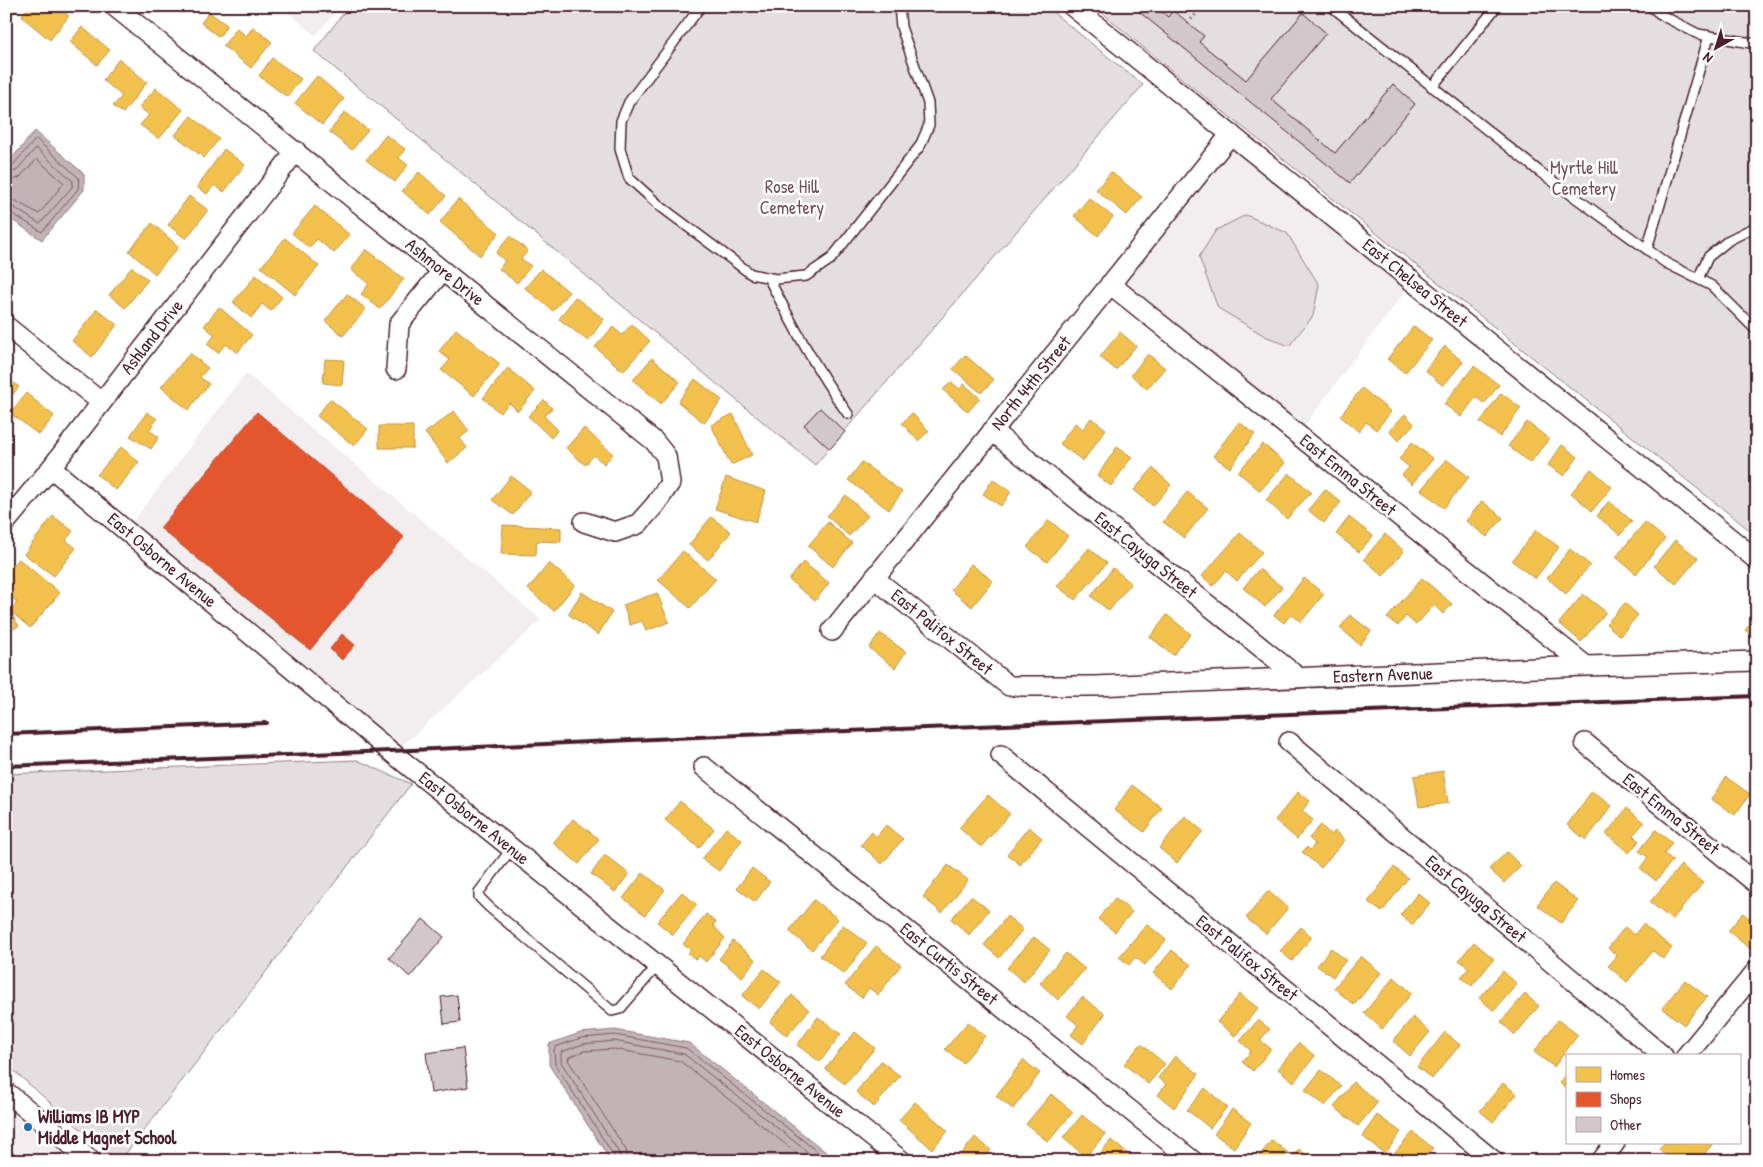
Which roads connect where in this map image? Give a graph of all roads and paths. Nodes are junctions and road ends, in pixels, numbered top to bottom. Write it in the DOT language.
graph roads {
  1 [pos="114,6"];
  2 [pos="702,6"];
  3 [pos="899,6"];
  4 [pos="1072,6"];
  5 [pos="1203,6"];
  6 [pos="1331,6"];
  7 [pos="1497,6"];
  8 [pos="1650,6"];
  9 [pos="1188,23"];
  10 [pos="1709,36"];
  11 [pos="1757,44"];
  12 [pos="1432,87"];
  13 [pos="1231,134"];
  14 [pos="296,152"];
  15 [pos="1757,226"];
  16 [pos="1647,249"];
  17 [pos="442,271"];
  18 [pos="768,277"];
  19 [pos="1698,279"];
  20 [pos="1110,284"];
  21 [pos="6,326"];
  22 [pos="1757,331"];
  23 [pos="396,369"];
  24 [pos="101,402"];
  25 [pos="848,414"];
  26 [pos="992,431"];
  27 [pos="52,468"];
  28 [pos="6,522"];
  29 [pos="584,522"];
  30 [pos="1757,560"];
  31 [pos="874,578"];
  32 [pos="832,631"];
  33 [pos="1757,661"];
  34 [pos="1586,666"];
  35 [pos="1300,678"];
  36 [pos="1009,686"];
  37 [pos="1289,742"];
  38 [pos="1585,743"];
  39 [pos="1001,755"];
  40 [pos="704,767"];
  41 [pos="512,848"];
  42 [pos="1757,884"];
  43 [pos="658,965"];
  44 [pos="1757,970"];
  45 [pos="1661,1054"];
  46 [pos="1688,1054"];
  47 [pos="6,1092"];
  48 [pos="1614,1144"];
  49 [pos="891,1158"];
  50 [pos="91,1161"];
  51 [pos="1194,1161"];
  52 [pos="1494,1161"];
  53 [pos="1601,1161"];
  1 -- 14 [label="street, Ashmore Drive"];
  2 -- 18 [label="lane"];
  3 -- 18 [label="lane"];
  4 -- 13 [label="street, East Chelsea Street"];
  5 -- 9 [label="path"];
  6 -- 12 [label="lane"];
  7 -- 12 [label="lane"];
  8 -- 10 [label="lane"];
  10 -- 11 [label="lane"];
  10 -- 16 [label="lane"];
  12 -- 16 [label="lane"];
  13 -- 20 [label="street, North 44th Street"];
  13 -- 30 [label="street, East Chelsea Street"];
  14 -- 17 [label="street, Ashmore Drive"];
  14 -- 24 [label="street, Ashland Drive"];
  15 -- 19 [label="lane"];
  16 -- 19 [label="lane"];
  17 -- 23 [label="street"];
  17 -- 29 [label="street, Ashmore Drive"];
  18 -- 25 [label="lane"];
  19 -- 22 [label="lane"];
  20 -- 26 [label="street, North 44th Street"];
  20 -- 34 [label="street, East Emma Street"];
  21 -- 24 [label="street"];
  24 -- 27 [label="street, Ashland Drive"];
  26 -- 31 [label="street, North 44th Street"];
  26 -- 35 [label="street, East Cayuga Street"];
  27 -- 28 [label="street, Ashland Drive"];
  27 -- 41 [label="street, East Osborne Avenue"];
  31 -- 32 [label="street, North 44th Street"];
  31 -- 36 [label="street, East Palifox Street"];
  33 -- 34 [label="street, Eastern Avenue"];
  34 -- 35 [label="street, Eastern Avenue"];
  35 -- 36 [label="street, Eastern Avenue"];
  37 -- 45 [label="street, East Cayuga Street"];
  38 -- 42 [label="street, East Emma Street"];
  39 -- 52 [label="street, East Palifox Street"];
  40 -- 51 [label="street, East Curtis Street"];
  41 -- 43 [label="street, East Osborne Avenue"];
  41 -- 43 [label="lane"];
  43 -- 49 [label="street, East Osborne Avenue"];
  44 -- 46 [label="street"];
  47 -- 50 [label="street"];
  48 -- 53 [label="street"];
}
